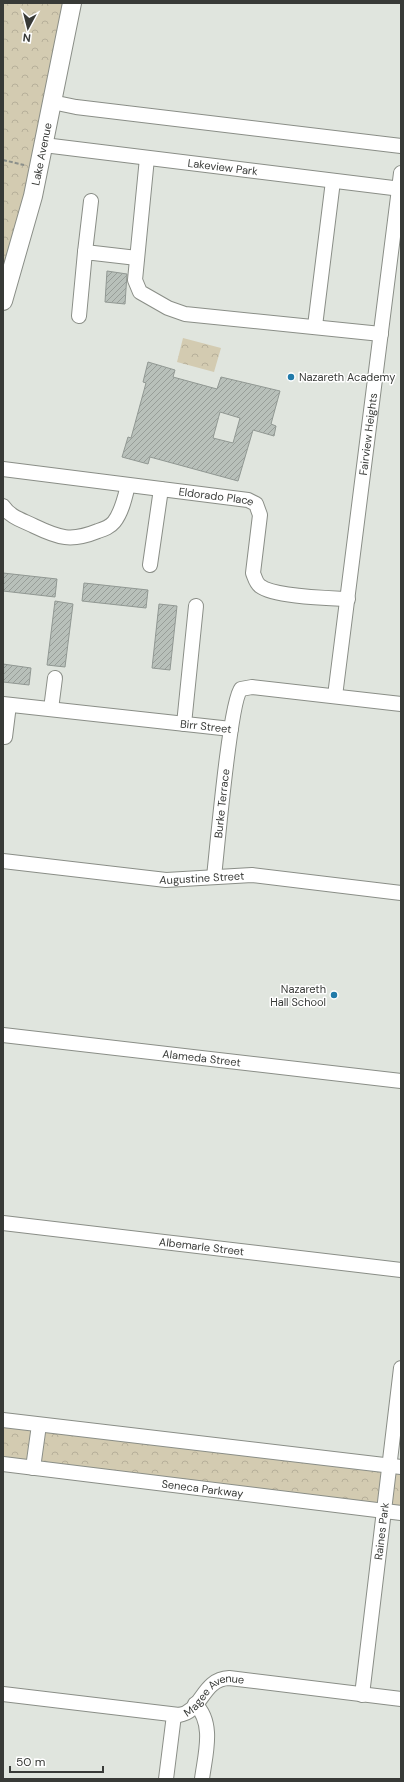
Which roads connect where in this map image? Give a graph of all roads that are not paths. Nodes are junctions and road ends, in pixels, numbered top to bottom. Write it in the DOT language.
graph roads {
  1 [pos="71,4"];
  2 [pos="52,102"];
  3 [pos="44,145"];
  4 [pos="401,146"];
  5 [pos="147,158"];
  6 [pos="401,173"];
  7 [pos="333,181"];
  8 [pos="400,189"];
  9 [pos="91,201"];
  10 [pos="85,252"];
  11 [pos="137,258"];
  12 [pos="3,301"];
  13 [pos="79,316"];
  14 [pos="315,326"];
  15 [pos="381,334"];
  16 [pos="3,470"];
  17 [pos="128,485"];
  18 [pos="161,489"];
  19 [pos="3,506"];
  20 [pos="150,565"];
  21 [pos="348,599"];
  22 [pos="196,606"];
  23 [pos="55,678"];
  24 [pos="335,696"];
  25 [pos="6,704"];
  26 [pos="401,704"];
  27 [pos="51,709"];
  28 [pos="184,724"];
  29 [pos="231,729"];
  30 [pos="3,737"];
  31 [pos="3,861"];
  32 [pos="214,877"];
  33 [pos="401,893"];
  34 [pos="3,1035"];
  35 [pos="401,1081"];
  36 [pos="3,1223"];
  37 [pos="401,1270"];
  38 [pos="401,1368"];
  39 [pos="3,1420"];
  40 [pos="39,1425"];
  41 [pos="3,1464"];
  42 [pos="395,1466"];
  43 [pos="33,1468"];
  44 [pos="384,1511"];
  45 [pos="401,1513"];
  46 [pos="3,1694"];
  47 [pos="362,1694"];
  48 [pos="401,1699"];
  49 [pos="195,1704"];
  50 [pos="174,1715"];
  51 [pos="166,1779"];
  52 [pos="202,1779"];
  1 -- 2 [label="main road, Lake Avenue"];
  2 -- 3 [label="main road, Lake Avenue"];
  2 -- 4 [label="street"];
  3 -- 5 [label="street, Lakeview Park"];
  3 -- 12 [label="main road, Lake Avenue"];
  5 -- 7 [label="street, Lakeview Park"];
  5 -- 11 [label="street"];
  6 -- 8 [label="street, Fairview Heights"];
  7 -- 8 [label="street, Lakeview Park"];
  7 -- 14 [label="street"];
  8 -- 15 [label="street, Fairview Heights"];
  9 -- 10 [label="street"];
  10 -- 11 [label="street"];
  10 -- 13 [label="street"];
  11 -- 14 [label="street"];
  14 -- 15 [label="street"];
  15 -- 21 [label="street, Fairview Heights"];
  16 -- 17 [label="street, Eldorado Place"];
  17 -- 18 [label="street, Eldorado Place"];
  17 -- 19 [label="street"];
  18 -- 20 [label="street"];
  18 -- 21 [label="street, Eldorado Place"];
  21 -- 24 [label="street, Fairview Heights"];
  22 -- 28 [label="street"];
  23 -- 27 [label="street"];
  24 -- 26 [label="street, Birr Street"];
  24 -- 29 [label="street, Birr Street"];
  25 -- 27 [label="street, Birr Street"];
  25 -- 30 [label="street"];
  27 -- 28 [label="street, Birr Street"];
  28 -- 29 [label="street, Birr Street"];
  29 -- 32 [label="street, Burke Terrace"];
  31 -- 32 [label="street, Augustine Street"];
  32 -- 33 [label="street, Augustine Street"];
  34 -- 35 [label="street, Alameda Street"];
  36 -- 37 [label="street, Albemarle Street"];
  38 -- 42 [label="street, Raines Park"];
  39 -- 40 [label="street"];
  40 -- 42 [label="street"];
  40 -- 43 [label="street"];
  41 -- 43 [label="street, Seneca Parkway"];
  42 -- 44 [label="street, Raines Park"];
  43 -- 44 [label="street, Seneca Parkway"];
  44 -- 45 [label="street, Seneca Parkway"];
  44 -- 47 [label="street, Raines Park"];
  46 -- 50 [label="street, Magee Avenue"];
  47 -- 48 [label="street, Magee Avenue"];
  47 -- 49 [label="street, Magee Avenue"];
  49 -- 50 [label="street, Magee Avenue"];
  49 -- 52 [label="street"];
  50 -- 51 [label="street"];
}
